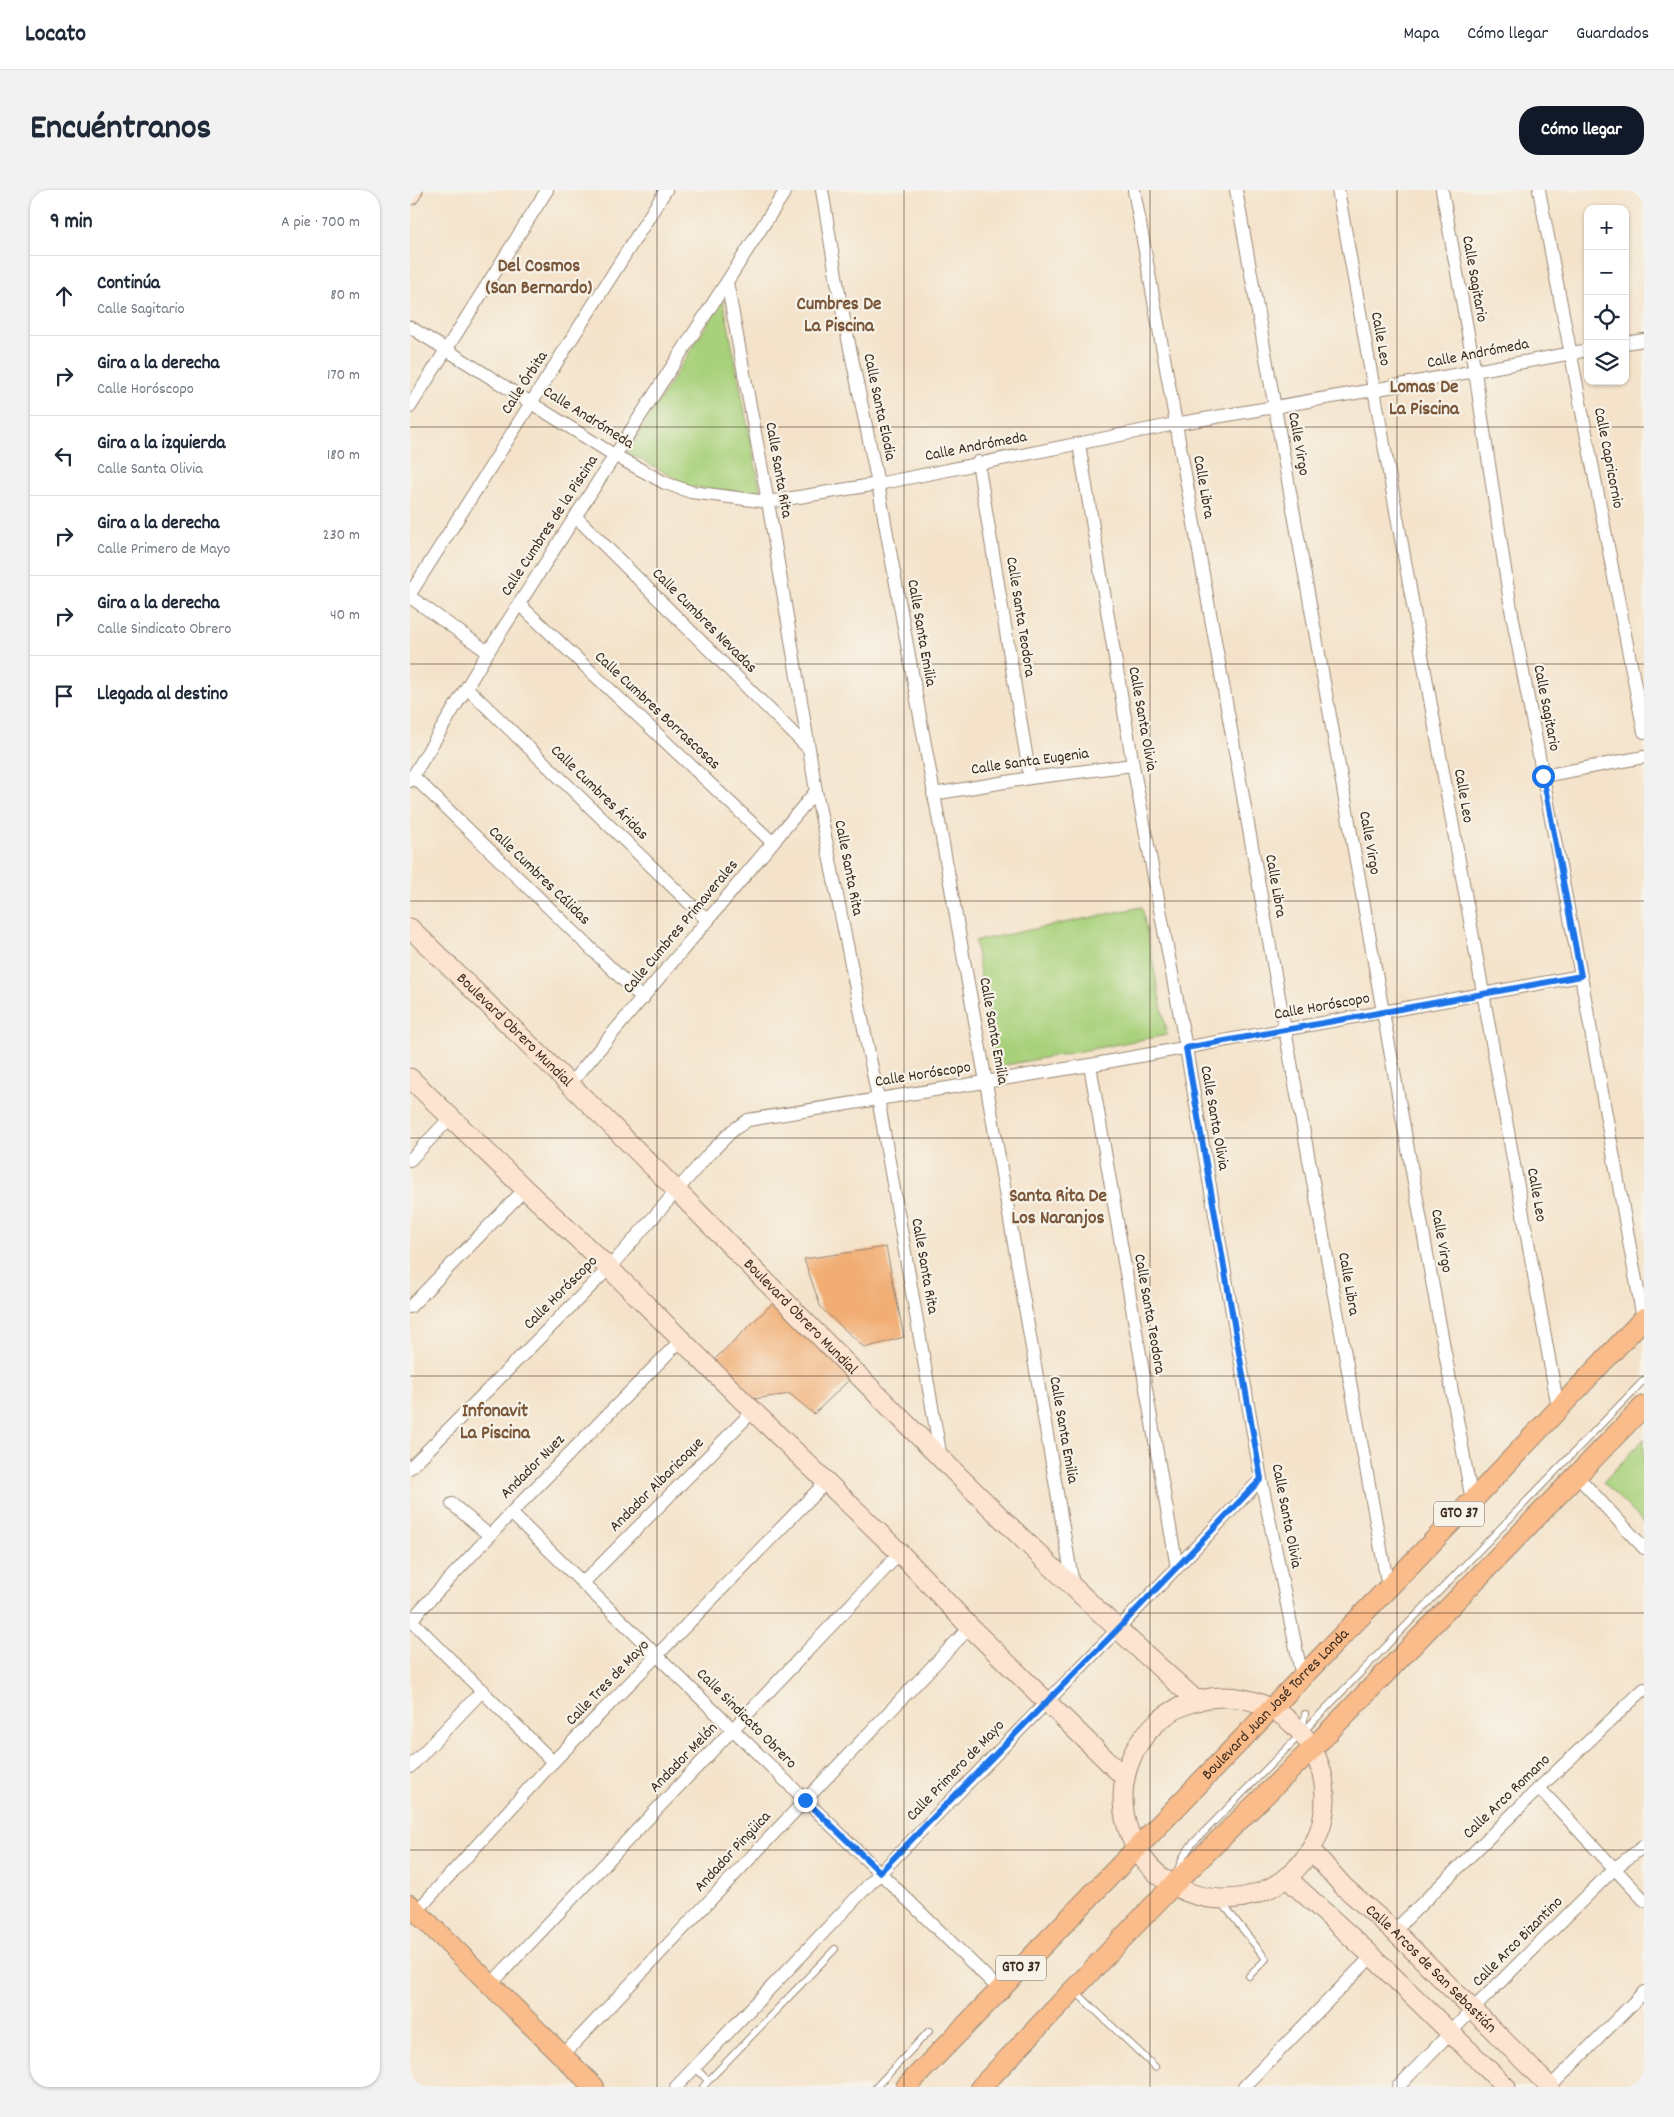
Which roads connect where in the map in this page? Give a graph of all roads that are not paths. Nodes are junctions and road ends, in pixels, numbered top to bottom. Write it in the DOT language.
graph roads {
  1 [pos="413,190"];
  2 [pos="547,190"];
  3 [pos="666,190"];
  4 [pos="786,190"];
  5 [pos="822,190"];
  6 [pos="1134,190"];
  7 [pos="1236,190"];
  8 [pos="1338,190"];
  9 [pos="1442,190"];
  10 [pos="1539,190"];
  11 [pos="410,195"];
  12 [pos="726,282"];
  13 [pos="410,327"];
  14 [pos="1644,340"];
  15 [pos="1629,342"];
  16 [pos="446,350"];
  17 [pos="1584,351"];
  18 [pos="1572,353"];
  19 [pos="1475,372"];
  20 [pos="1373,390"];
  21 [pos="532,402"];
  22 [pos="1275,406"];
  23 [pos="410,407"];
  24 [pos="1175,424"];
  25 [pos="1079,444"];
  26 [pos="614,455"];
  27 [pos="978,462"];
  28 [pos="878,484"];
  29 [pos="768,502"];
  30 [pos="576,516"];
  31 [pos="410,595"];
  32 [pos="519,604"];
  33 [pos="488,652"];
  34 [pos="467,688"];
  35 [pos="1644,732"];
  36 [pos="809,749"];
  37 [pos="1644,757"];
  38 [pos="1133,765"];
  39 [pos="1543,776"];
  40 [pos="1030,778"];
  41 [pos="412,779"];
  42 [pos="816,791"];
  43 [pos="933,794"];
  44 [pos="772,842"];
  45 [pos="708,921"];
  46 [pos="410,928"];
  47 [pos="1581,976"];
  48 [pos="1483,994"];
  49 [pos="643,999"];
  50 [pos="1383,1012"];
  51 [pos="1285,1030"];
  52 [pos="1186,1048"];
  53 [pos="1090,1066"];
  54 [pos="410,1078"];
  55 [pos="986,1082"];
  56 [pos="570,1084"];
  57 [pos="878,1098"];
  58 [pos="451,1118"];
  59 [pos="410,1160"];
  60 [pos="524,1190"];
  61 [pos="677,1191"];
  62 [pos="609,1268"];
  63 [pos="410,1307"];
  64 [pos="1644,1319"];
  65 [pos="682,1339"];
  66 [pos="1644,1380"];
  67 [pos="1644,1406"];
  68 [pos="1558,1408"];
  69 [pos="753,1411"];
  70 [pos="941,1460"];
  71 [pos="410,1468"];
  72 [pos="1577,1476"];
  73 [pos="1261,1479"];
  74 [pos="826,1482"];
  75 [pos="1472,1501"];
  76 [pos="452,1504"];
  77 [pos="511,1513"];
  78 [pos="490,1536"];
  79 [pos="1644,1548"];
  80 [pos="900,1554"];
  81 [pos="1177,1568"];
  82 [pos="584,1582"];
  83 [pos="1073,1585"];
  84 [pos="1388,1587"];
  85 [pos="411,1620"];
  86 [pos="970,1627"];
  87 [pos="1117,1630"];
  88 [pos="657,1655"];
  89 [pos="1302,1677"];
  90 [pos="1644,1689"];
  91 [pos="483,1690"];
  92 [pos="1197,1700"];
  93 [pos="1047,1702"];
  94 [pos="1272,1708"];
  95 [pos="1305,1714"];
  96 [pos="734,1729"];
  97 [pos="1308,1740"];
  98 [pos="553,1762"];
  99 [pos="410,1767"];
  100 [pos="1125,1778"];
  101 [pos="1539,1788"];
  102 [pos="805,1800"];
  103 [pos="1644,1846"];
  104 [pos="1136,1849"];
  105 [pos="1311,1850"];
  106 [pos="1615,1868"];
  107 [pos="880,1872"];
  108 [pos="1286,1877"];
  109 [pos="1173,1885"];
  110 [pos="1219,1899"];
  111 [pos="1644,1900"];
  112 [pos="413,1908"];
  113 [pos="1394,1931"];
  114 [pos="835,1949"];
  115 [pos="1372,1956"];
  116 [pos="1249,1976"];
  117 [pos="490,1985"];
  118 [pos="1000,1990"];
  119 [pos="1073,1990"];
  120 [pos="1644,1992"];
  121 [pos="1473,2009"];
  122 [pos="929,2030"];
  123 [pos="1451,2032"];
  124 [pos="562,2056"];
  125 [pos="695,2067"];
  126 [pos="1155,2067"];
  127 [pos="708,2081"];
  128 [pos="594,2087"];
  129 [pos="676,2087"];
  130 [pos="703,2087"];
  131 [pos="876,2087"];
  132 [pos="906,2087"];
  133 [pos="981,2087"];
  134 [pos="1244,2087"];
  135 [pos="1398,2087"];
  136 [pos="1506,2087"];
  137 [pos="1550,2087"];
  1 -- 11 [label="street"];
  2 -- 16 [label="street"];
  3 -- 21 [label="street, Calle Órbita"];
  4 -- 12 [label="street, Calle Cumbres de la Piscina"];
  5 -- 28 [label="street, Calle Santa Elodia"];
  6 -- 24 [label="street, Calle Libra"];
  7 -- 22 [label="street, Calle Virgo"];
  8 -- 20 [label="street, Calle Leo"];
  9 -- 19 [label="street, Calle Sagitario"];
  10 -- 18 [label="street, Calle Capricornio"];
  12 -- 26 [label="street, Calle Cumbres de la Piscina"];
  12 -- 29 [label="street, Calle Santa Rita"];
  13 -- 16 [label="street, Calle Andrómeda"];
  14 -- 15 [label="street"];
  16 -- 21 [label="street, Calle Andrómeda"];
  16 -- 23 [label="street"];
  17 -- 18 [label="street, Calle Andrómeda"];
  18 -- 19 [label="street, Calle Andrómeda"];
  18 -- 35 [label="street, Calle Capricornio"];
  19 -- 20 [label="street, Calle Andrómeda"];
  19 -- 39 [label="street, Calle Sagitario"];
  20 -- 22 [label="street, Calle Andrómeda"];
  20 -- 48 [label="street, Calle Leo"];
  21 -- 26 [label="street, Calle Andrómeda"];
  21 -- 31 [label="street, Calle Órbita"];
  22 -- 24 [label="street, Calle Andrómeda"];
  22 -- 50 [label="street, Calle Virgo"];
  24 -- 25 [label="street, Calle Andrómeda"];
  24 -- 51 [label="street, Calle Libra"];
  25 -- 27 [label="street, Calle Andrómeda"];
  25 -- 38 [label="street, Calle Santa Olivia"];
  26 -- 29 [label="street, Calle Andrómeda"];
  26 -- 30 [label="street, Calle Cumbres de la Piscina"];
  27 -- 28 [label="street, Calle Andrómeda"];
  27 -- 40 [label="street, Calle Santa Teodora"];
  28 -- 29 [label="street, Calle Andrómeda"];
  28 -- 43 [label="street, Calle Santa Emilia"];
  29 -- 36 [label="street, Calle Santa Rita"];
  30 -- 32 [label="street, Calle Cumbres de la Piscina"];
  30 -- 36 [label="street, Calle Cumbres Nevadas"];
  31 -- 33 [label="street"];
  32 -- 33 [label="street, Calle Cumbres de la Piscina"];
  32 -- 44 [label="street, Calle Cumbres Borrascosas"];
  33 -- 34 [label="street, Calle Cumbres de la Piscina"];
  34 -- 41 [label="street, Calle Cumbres de la Piscina"];
  34 -- 45 [label="street, Calle Cumbres Áridas"];
  36 -- 42 [label="street, Calle Santa Rita"];
  37 -- 39 [label="street"];
  38 -- 40 [label="street, Calle Santa Eugenia"];
  38 -- 52 [label="street, Calle Santa Olivia"];
  39 -- 47 [label="street, Calle Sagitario"];
  40 -- 43 [label="street, Calle Santa Eugenia"];
  41 -- 49 [label="street, Calle Cumbres Cálidas"];
  42 -- 44 [label="street, Calle Cumbres Primaverales"];
  42 -- 57 [label="street, Calle Santa Rita"];
  43 -- 55 [label="street, Calle Santa Emilia"];
  44 -- 45 [label="street, Calle Cumbres Primaverales"];
  45 -- 49 [label="street, Calle Cumbres Primaverales"];
  46 -- 56 [label="street, Boulevard Obrero Mundial"];
  47 -- 48 [label="street, Calle Horóscopo"];
  47 -- 64 [label="street, Calle Sagitario"];
  48 -- 50 [label="street, Calle Horóscopo"];
  48 -- 68 [label="street, Calle Leo"];
  49 -- 56 [label="street, Calle Cumbres Primaverales"];
  50 -- 51 [label="street, Calle Horóscopo"];
  50 -- 75 [label="street, Calle Virgo"];
  51 -- 52 [label="street, Calle Horóscopo"];
  51 -- 84 [label="street, Calle Libra"];
  52 -- 53 [label="street, Calle Horóscopo"];
  52 -- 73 [label="street, Calle Santa Olivia"];
  53 -- 55 [label="street, Calle Horóscopo"];
  53 -- 81 [label="street, Calle Santa Teodora"];
  54 -- 58 [label="street"];
  55 -- 57 [label="street, Calle Horóscopo"];
  55 -- 83 [label="street, Calle Santa Emilia"];
  56 -- 61 [label="street, Boulevard Obrero Mundial"];
  57 -- 61 [label="street, Calle Horóscopo"];
  57 -- 70 [label="street, Calle Santa Rita"];
  58 -- 59 [label="street"];
  58 -- 60 [label="street"];
  60 -- 62 [label="street"];
  60 -- 63 [label="street"];
  61 -- 62 [label="street, Calle Horóscopo"];
  61 -- 70 [label="street, Boulevard Obrero Mundial"];
  62 -- 65 [label="street"];
  62 -- 71 [label="street, Calle Horóscopo"];
  64 -- 68 [label="main road, Boulevard Juan José Torres Landa / GTO 37"];
  65 -- 69 [label="street"];
  65 -- 77 [label="street, Andador Nuez"];
  66 -- 97 [label="lane"];
  67 -- 72 [label="main road"];
  68 -- 75 [label="main road, Boulevard Juan José Torres Landa / GTO 37"];
  69 -- 74 [label="street"];
  69 -- 82 [label="street, Andador Albaricoque"];
  70 -- 83 [label="street, Boulevard Obrero Mundial"];
  72 -- 79 [label="street"];
  72 -- 97 [label="main road"];
  73 -- 81 [label="street, Calle Primero de Mayo"];
  73 -- 89 [label="street, Calle Santa Olivia"];
  74 -- 80 [label="street"];
  74 -- 88 [label="street, Calle Tres de Mayo"];
  75 -- 84 [label="main road, Boulevard Juan José Torres Landa / GTO 37"];
  76 -- 78 [label="street"];
  77 -- 78 [label="street, Andador Nuez"];
  77 -- 82 [label="street, Calle Sindicato Obrero"];
  78 -- 85 [label="street, Andador Nuez"];
  80 -- 86 [label="street"];
  80 -- 96 [label="street, Andador Melón"];
  81 -- 87 [label="street, Calle Primero de Mayo"];
  82 -- 88 [label="street, Calle Sindicato Obrero"];
  83 -- 87 [label="street, Boulevard Obrero Mundial"];
  84 -- 89 [label="main road, Boulevard Juan José Torres Landa / GTO 37"];
  85 -- 91 [label="street"];
  86 -- 93 [label="street"];
  86 -- 102 [label="street, Andador Pingüica"];
  87 -- 92 [label="street, Boulevard Obrero Mundial"];
  87 -- 93 [label="street, Calle Primero de Mayo"];
  88 -- 96 [label="street, Calle Sindicato Obrero"];
  88 -- 98 [label="street, Calle Tres de Mayo"];
  89 -- 94 [label="main road, Boulevard Juan José Torres Landa / GTO 37"];
  90 -- 101 [label="street, Calle Arco Romano"];
  91 -- 98 [label="street"];
  91 -- 99 [label="street"];
  92 -- 94 [label="street"];
  92 -- 100 [label="street"];
  93 -- 100 [label="street"];
  93 -- 107 [label="street, Calle Primero de Mayo"];
  94 -- 97 [label="street"];
  94 -- 104 [label="main road, Boulevard Juan José Torres Landa / GTO 37"];
  95 -- 97 [label="lane"];
  96 -- 102 [label="street, Calle Sindicato Obrero"];
  96 -- 117 [label="street, Andador Melón"];
  97 -- 105 [label="street"];
  97 -- 109 [label="main road"];
  98 -- 112 [label="street, Calle Tres de Mayo"];
  100 -- 104 [label="street"];
  101 -- 106 [label="street"];
  101 -- 113 [label="street, Calle Arco Romano"];
  102 -- 107 [label="street, Calle Sindicato Obrero"];
  102 -- 124 [label="street, Andador Pingüica"];
  103 -- 106 [label="street, Calle Arco Bizantino"];
  104 -- 109 [label="street"];
  104 -- 118 [label="main road, Boulevard Juan José Torres Landa / GTO 37"];
  105 -- 108 [label="street"];
  105 -- 113 [label="street, Calle Arcos de San Sebastián"];
  106 -- 111 [label="street"];
  106 -- 121 [label="street, Calle Arco Bizantino"];
  107 -- 118 [label="street, Calle Sindicato Obrero"];
  107 -- 125 [label="street, Calle Primero de Mayo"];
  108 -- 110 [label="street"];
  108 -- 115 [label="street, Calle Arcos de San Sebastián"];
  109 -- 110 [label="street"];
  109 -- 119 [label="main road"];
  110 -- 116 [label="lane"];
  112 -- 117 [label="main road"];
  113 -- 121 [label="street, Calle Arcos de San Sebastián"];
  114 -- 127 [label="lane"];
  115 -- 123 [label="street, Calle Arcos de San Sebastián"];
  115 -- 134 [label="street"];
  117 -- 124 [label="main road"];
  118 -- 132 [label="main road, Boulevard Juan José Torres Landa / GTO 37"];
  119 -- 126 [label="lane"];
  119 -- 133 [label="main road"];
  120 -- 137 [label="street"];
  121 -- 123 [label="street, Calle Arco Bizantino"];
  121 -- 137 [label="street, Calle Arcos de San Sebastián"];
  122 -- 131 [label="lane"];
  123 -- 135 [label="street, Calle Arco Bizantino"];
  123 -- 136 [label="street, Calle Arcos de San Sebastián"];
  124 -- 128 [label="main road"];
  125 -- 127 [label="lane"];
  125 -- 129 [label="street, Calle Primero de Mayo"];
  127 -- 130 [label="lane"];
}
